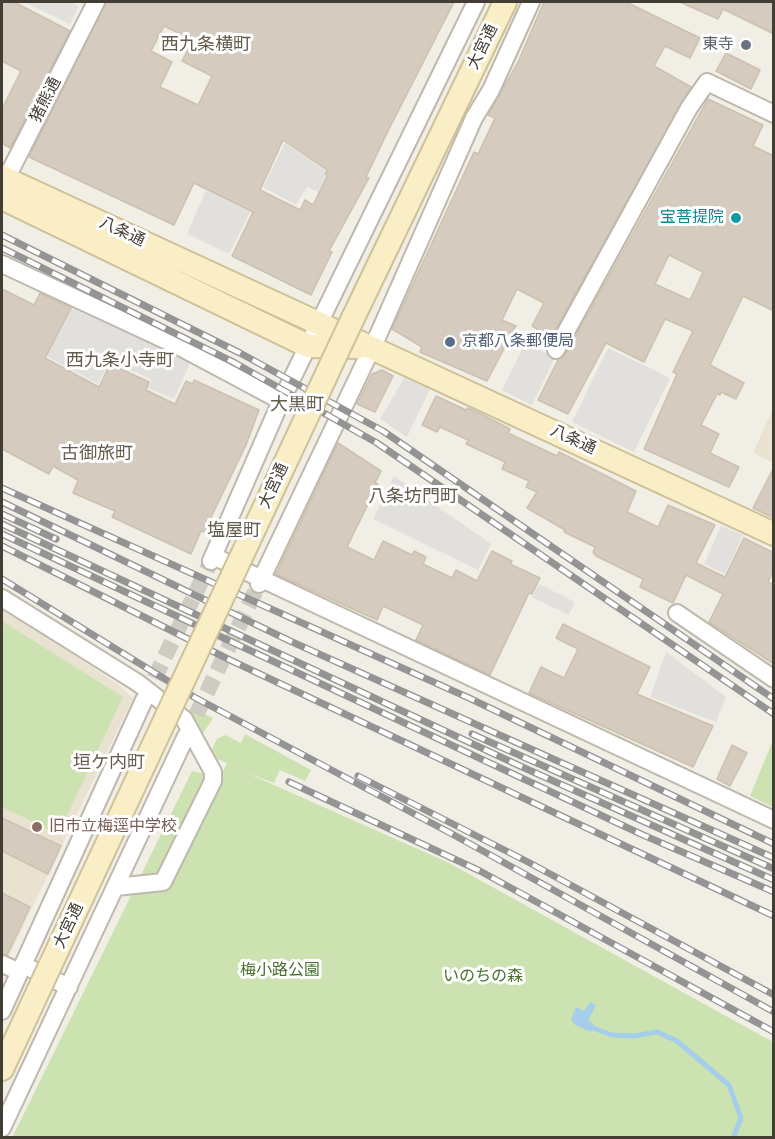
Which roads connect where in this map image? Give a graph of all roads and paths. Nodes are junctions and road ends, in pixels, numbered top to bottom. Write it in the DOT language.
graph roads {
  1 [pos="96,2"];
  2 [pos="476,2"];
  3 [pos="505,2"];
  4 [pos="531,2"];
  5 [pos="774,114"];
  6 [pos="3,191"];
  7 [pos="2,264"];
  8 [pos="320,323"];
  9 [pos="308,346"];
  10 [pos="372,347"];
  11 [pos="556,350"];
  12 [pos="281,400"];
  13 [pos="774,534"];
  14 [pos="260,582"];
  15 [pos="2,598"];
  16 [pos="677,613"];
  17 [pos="774,679"];
  18 [pos="144,700"];
  19 [pos="186,736"];
  20 [pos="774,820"];
  21 [pos="116,887"];
  22 [pos="2,964"];
  23 [pos="22,969"];
  24 [pos="69,987"];
  25 [pos="2,1011"];
  26 [pos="2,1069"];
  27 [pos="2,1128"];
  1 -- 6 [label="street, 猪熊通"];
  2 -- 8 [label="street"];
  3 -- 26 [label="street, 大宮通, bridge"];
  4 -- 10 [label="street"];
  5 -- 11 [label="street"];
  6 -- 8 [label="street, 八条通"];
  6 -- 9 [label="street, 八条通"];
  7 -- 12 [label="street"];
  8 -- 9 [label="street"];
  8 -- 10 [label="street, 八条通"];
  9 -- 10 [label="street, 八条通"];
  9 -- 12 [label="street"];
  10 -- 13 [label="street, 八条通"];
  10 -- 14 [label="street"];
  12 -- 14 [label="street"];
  14 -- 20 [label="street"];
  15 -- 21 [label="street"];
  16 -- 17 [label="street"];
  18 -- 23 [label="street"];
  19 -- 21 [label="street"];
  21 -- 24 [label="street"];
  22 -- 23 [label="street"];
  23 -- 24 [label="street"];
  23 -- 25 [label="street"];
  24 -- 27 [label="street"];
}
